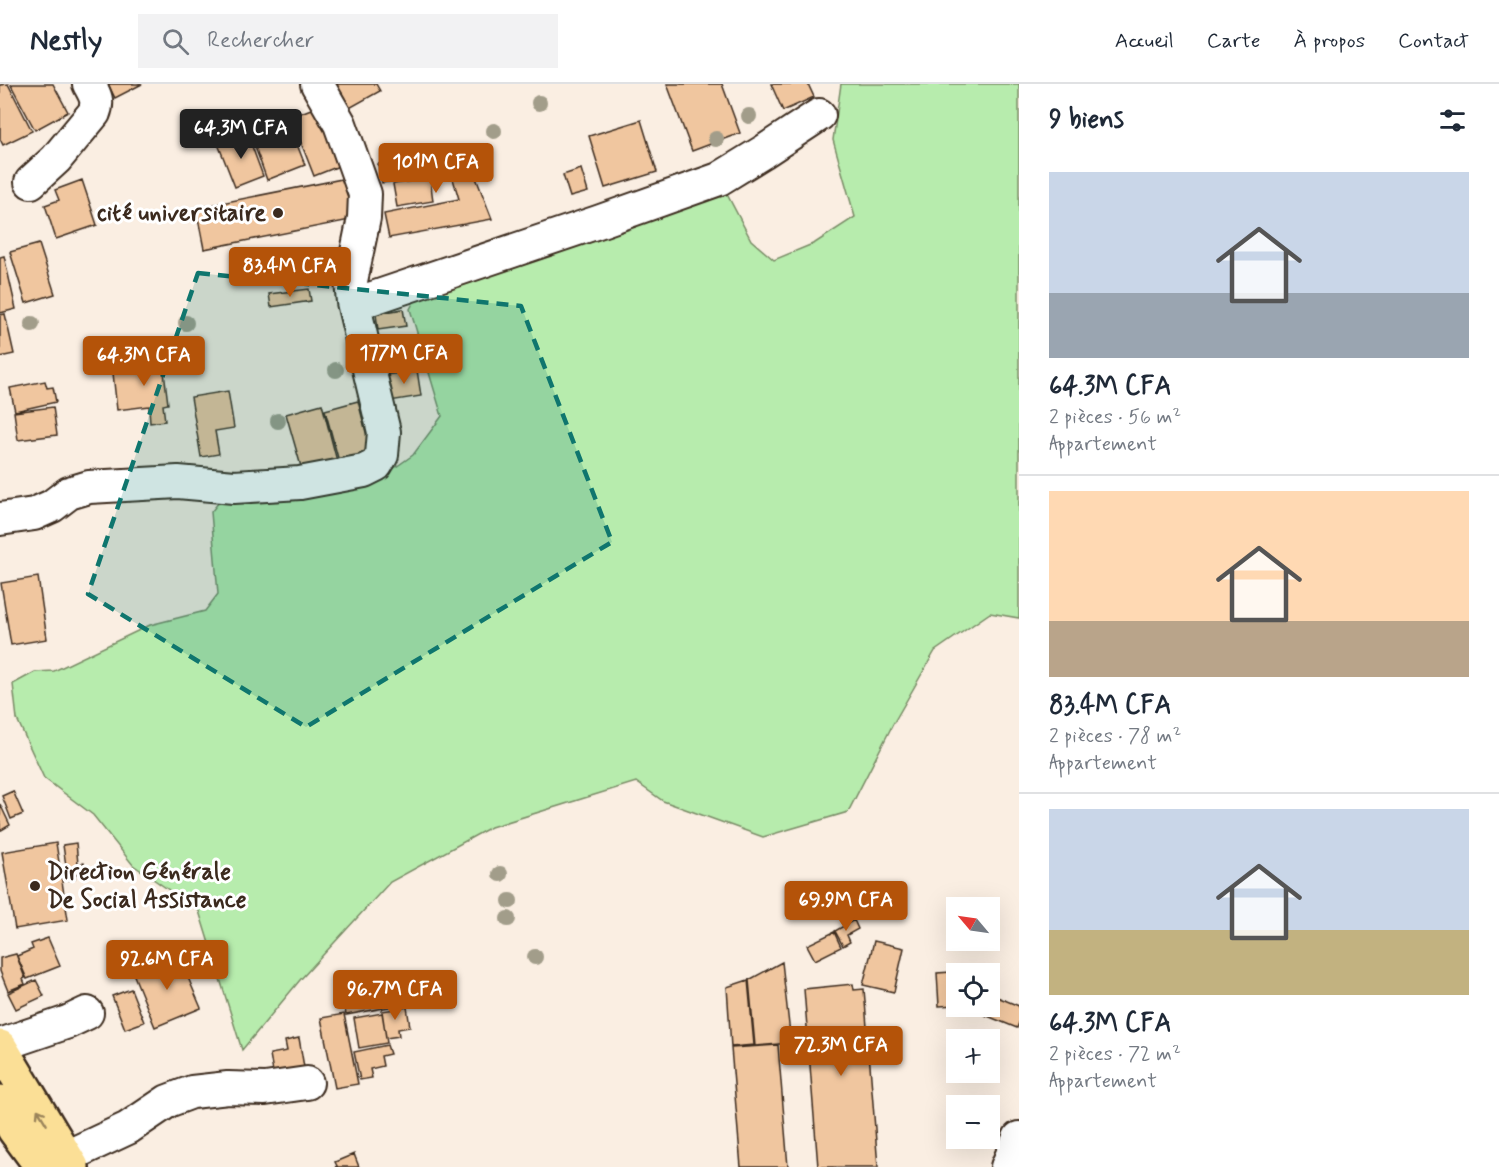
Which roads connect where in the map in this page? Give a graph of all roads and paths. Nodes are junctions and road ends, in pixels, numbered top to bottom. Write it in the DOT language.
graph roads {
  1 [pos="89,84"];
  2 [pos="317,84"];
  3 [pos="819,115"];
  4 [pos="31,182"];
  5 [pos="353,302"];
  6 [pos="0,519"];
  7 [pos="87,1012"];
  8 [pos="0,1046"];
  9 [pos="307,1083"];
  10 [pos="0,1102"];
  11 [pos="1019,1138"];
  12 [pos="58,1165"];
  13 [pos="1007,1167"];
  1 -- 4 [label="street"];
  2 -- 5 [label="street"];
  3 -- 5 [label="street"];
  5 -- 6 [label="street"];
  7 -- 8 [label="street"];
  12 -- 8 [label="main road, one-way"];
  9 -- 12 [label="street"];
  10 -- 12 [label="main road"];
  11 -- 13 [label="street"];
}
